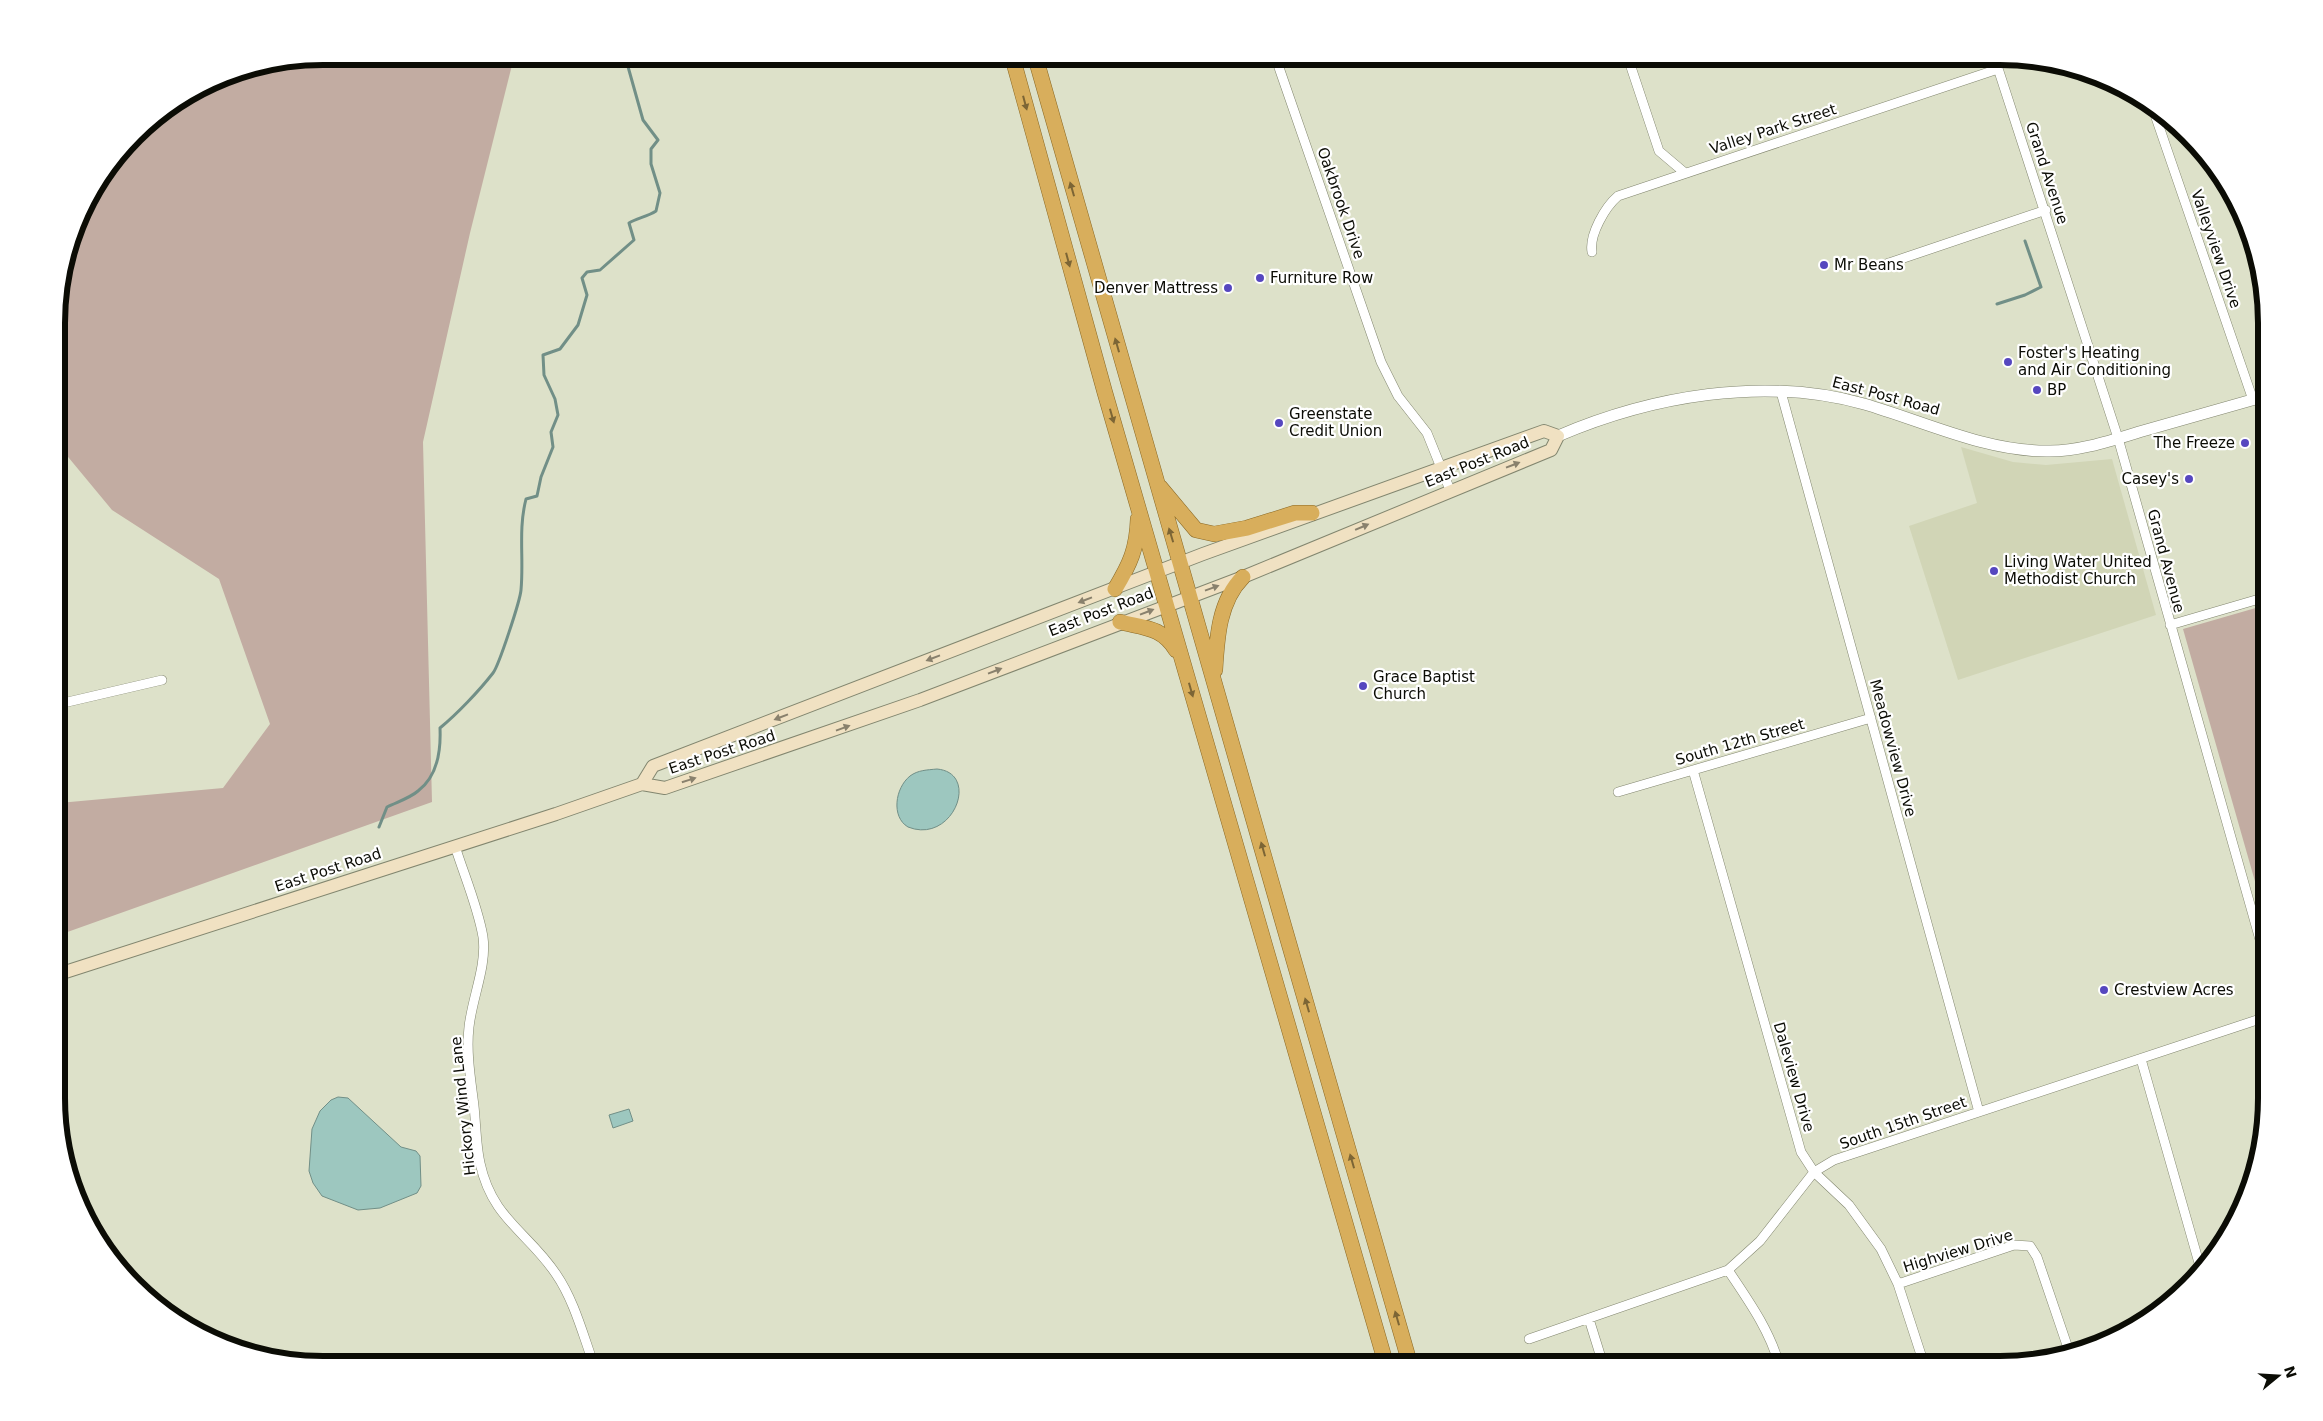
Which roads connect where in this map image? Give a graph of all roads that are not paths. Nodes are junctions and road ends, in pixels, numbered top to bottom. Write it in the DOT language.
graph roads {
  1 [pos="1015,65"];
  2 [pos="1038,65"];
  3 [pos="1278,65"];
  4 [pos="1630,65"];
  5 [pos="1997,65"];
  6 [pos="1998,69"];
  7 [pos="2156,117"];
  8 [pos="1685,173"];
  9 [pos="2046,210"];
  10 [pos="1592,252"];
  11 [pos="1886,264"];
  12 [pos="1780,392"];
  13 [pos="2258,398"];
  14 [pos="2253,400"];
  15 [pos="1558,436"];
  16 [pos="2118,438"];
  17 [pos="1442,466"];
  18 [pos="1154,479"];
  19 [pos="1450,490"];
  20 [pos="1139,510"];
  21 [pos="1312,513"];
  22 [pos="1179,564"];
  23 [pos="1157,573"];
  24 [pos="1243,577"];
  25 [pos="1115,589"];
  26 [pos="1189,596"];
  27 [pos="2258,599"];
  28 [pos="1166,604"];
  29 [pos="1120,622"];
  30 [pos="2170,625"];
  31 [pos="1181,656"];
  32 [pos="162,680"];
  33 [pos="1214,682"];
  34 [pos="65,702"];
  35 [pos="1871,718"];
  36 [pos="1693,770"];
  37 [pos="642,784"];
  38 [pos="1618,792"];
  39 [pos="455,846"];
  40 [pos="2258,933"];
  41 [pos="65,972"];
  42 [pos="2258,1021"];
  43 [pos="2141,1059"];
  44 [pos="1979,1112"];
  45 [pos="1814,1172"];
  46 [pos="2199,1262"];
  47 [pos="1728,1270"];
  48 [pos="1898,1284"];
  49 [pos="1589,1319"];
  50 [pos="1529,1339"];
  51 [pos="2068,1347"];
  52 [pos="591,1356"];
  53 [pos="1384,1356"];
  54 [pos="1408,1356"];
  55 [pos="1601,1356"];
  56 [pos="1777,1356"];
  57 [pos="1921,1356"];
  1 -- 20 [label="highway, one-way"];
  18 -- 2 [label="highway, one-way"];
  3 -- 17 [label="street, Oakbrook Drive"];
  4 -- 8 [label="street"];
  5 -- 6 [label="street, Grand Avenue"];
  6 -- 8 [label="street, Valley Park Street"];
  6 -- 9 [label="street, Grand Avenue"];
  7 -- 14 [label="street, Valleyview Drive"];
  8 -- 10 [label="street, Valley Park Street"];
  9 -- 11 [label="street"];
  9 -- 16 [label="street, Grand Avenue"];
  12 -- 15 [label="street, East Post Road"];
  12 -- 16 [label="street, East Post Road"];
  12 -- 35 [label="street, Meadowview Drive"];
  13 -- 14 [label="street, East Post Road"];
  14 -- 16 [label="street, East Post Road"];
  15 -- 17 [label="main road, East Post Road"];
  19 -- 15 [label="main road, East Post Road, one-way"];
  16 -- 30 [label="street, Grand Avenue"];
  17 -- 19 [label="street, Oakbrook Drive"];
  17 -- 21 [label="main road, East Post Road"];
  18 -- 21 [label="highway"];
  22 -- 18 [label="highway, one-way"];
  24 -- 19 [label="main road, East Post Road, one-way"];
  20 -- 23 [label="highway"];
  20 -- 25 [label="highway"];
  21 -- 22 [label="main road, East Post Road"];
  22 -- 23 [label="main road, East Post Road"];
  22 -- 26 [label="highway"];
  23 -- 25 [label="main road, East Post Road"];
  23 -- 28 [label="highway"];
  26 -- 24 [label="main road, East Post Road, one-way"];
  24 -- 33 [label="highway"];
  25 -- 37 [label="main road, East Post Road, one-way"];
  26 -- 28 [label="main road, East Post Road"];
  26 -- 33 [label="highway"];
  27 -- 30 [label="street"];
  29 -- 28 [label="main road, East Post Road, one-way"];
  28 -- 31 [label="highway"];
  29 -- 31 [label="highway"];
  37 -- 29 [label="main road, East Post Road, one-way"];
  30 -- 40 [label="street, Grand Avenue"];
  31 -- 53 [label="highway, one-way"];
  32 -- 34 [label="street"];
  54 -- 33 [label="highway, one-way"];
  35 -- 36 [label="street, South 12th Street"];
  35 -- 44 [label="street, Meadowview Drive"];
  36 -- 38 [label="street, South 12th Street"];
  36 -- 45 [label="street, Daleview Drive"];
  37 -- 39 [label="main road, East Post Road"];
  39 -- 41 [label="main road, East Post Road"];
  39 -- 52 [label="street, Hickory Wind Lane"];
  42 -- 43 [label="street, South 15th Street"];
  43 -- 44 [label="street, South 15th Street"];
  43 -- 46 [label="street"];
  44 -- 45 [label="street, South 15th Street"];
  45 -- 47 [label="street, South 15th Street"];
  45 -- 48 [label="street, Daleview Drive"];
  47 -- 49 [label="street, South 15th Street"];
  47 -- 56 [label="street"];
  48 -- 51 [label="street, Highview Drive"];
  48 -- 57 [label="street, Daleview Drive"];
  49 -- 50 [label="street, South 15th Street"];
  49 -- 55 [label="street"];
}
